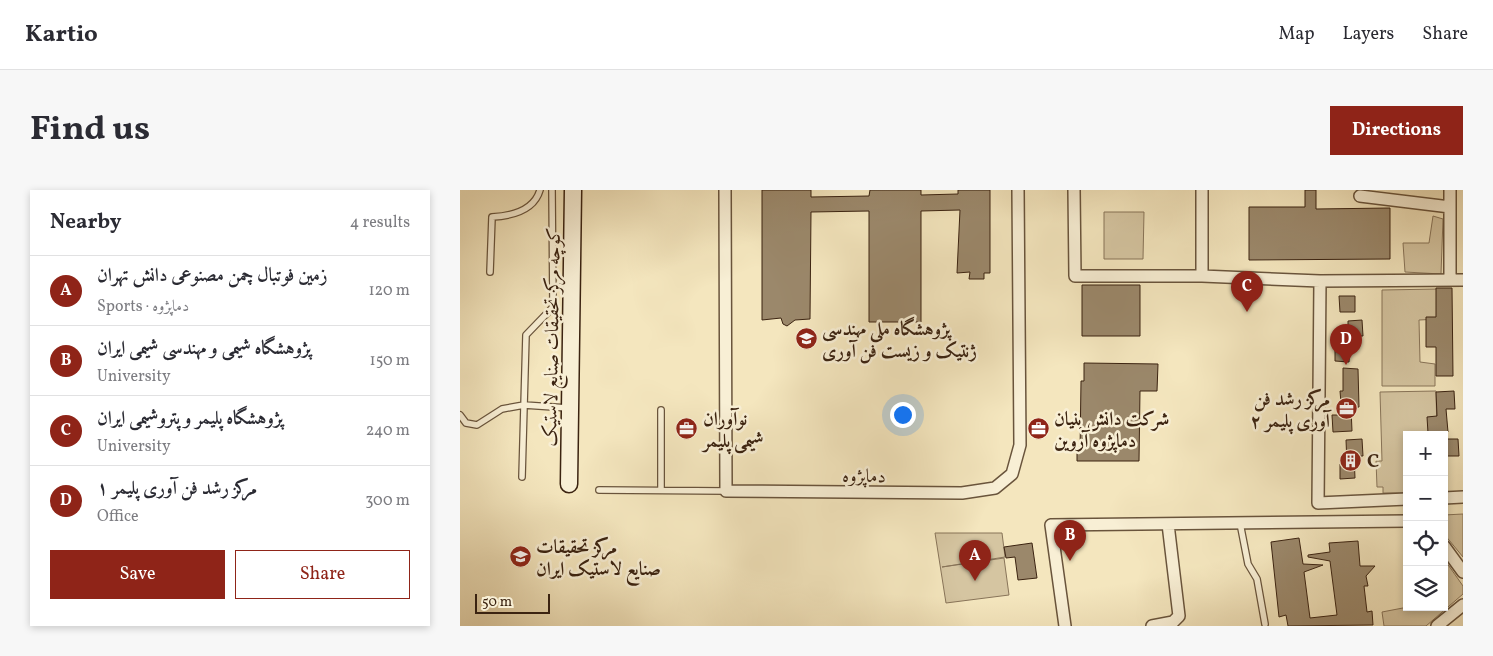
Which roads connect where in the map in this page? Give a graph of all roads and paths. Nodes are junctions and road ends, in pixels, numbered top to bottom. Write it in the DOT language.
graph roads {
  1 [pos="540,190"];
  2 [pos="552,190"];
  3 [pos="573,190"];
  4 [pos="725,190"];
  5 [pos="1018,190"];
  6 [pos="1074,190"];
  7 [pos="1202,190"];
  8 [pos="1450,190"];
  9 [pos="1360,196"];
  10 [pos="1450,207"];
  11 [pos="490,272"];
  12 [pos="1202,276"];
  13 [pos="1450,280"];
  14 [pos="1463,280"];
  15 [pos="1320,281"];
  16 [pos="524,405"];
  17 [pos="570,408"];
  18 [pos="661,410"];
  19 [pos="460,415"];
  20 [pos="522,476"];
  21 [pos="569,484"];
  22 [pos="599,490"];
  23 [pos="661,490"];
  24 [pos="726,491"];
  25 [pos="1463,497"];
  26 [pos="1448,498"];
  27 [pos="1403,499"];
  28 [pos="1403,521"];
  29 [pos="1240,523"];
  30 [pos="1168,524"];
  31 [pos="1448,551"];
  32 [pos="1463,572"];
  33 [pos="1463,605"];
  34 [pos="1265,624"];
  35 [pos="1442,624"];
  36 [pos="1065,626"];
  37 [pos="1152,626"];
  1 -- 11 [label="lane"];
  2 -- 16 [label="lane"];
  3 -- 17 [label="street, کوچه مرکز تحقیقات صنایع لاستیک"];
  4 -- 24 [label="street"];
  5 -- 24 [label="street, دماپژوه"];
  6 -- 12 [label="street"];
  7 -- 12 [label="street"];
  8 -- 10 [label="street"];
  9 -- 10 [label="street"];
  10 -- 13 [label="street"];
  12 -- 15 [label="street"];
  13 -- 14 [label="street"];
  13 -- 15 [label="street"];
  15 -- 27 [label="street"];
  16 -- 17 [label="lane"];
  16 -- 19 [label="lane"];
  16 -- 20 [label="lane"];
  17 -- 21 [label="street, کوچه مرکز تحقیقات صنایع لاستیک"];
  18 -- 23 [label="lane"];
  22 -- 23 [label="lane"];
  23 -- 24 [label="lane"];
  25 -- 26 [label="street"];
  28 -- 29 [label="street"];
  29 -- 30 [label="street"];
  29 -- 34 [label="lane"];
  30 -- 36 [label="street"];
  30 -- 37 [label="street"];
  31 -- 32 [label="street"];
  33 -- 35 [label="street"];
}
